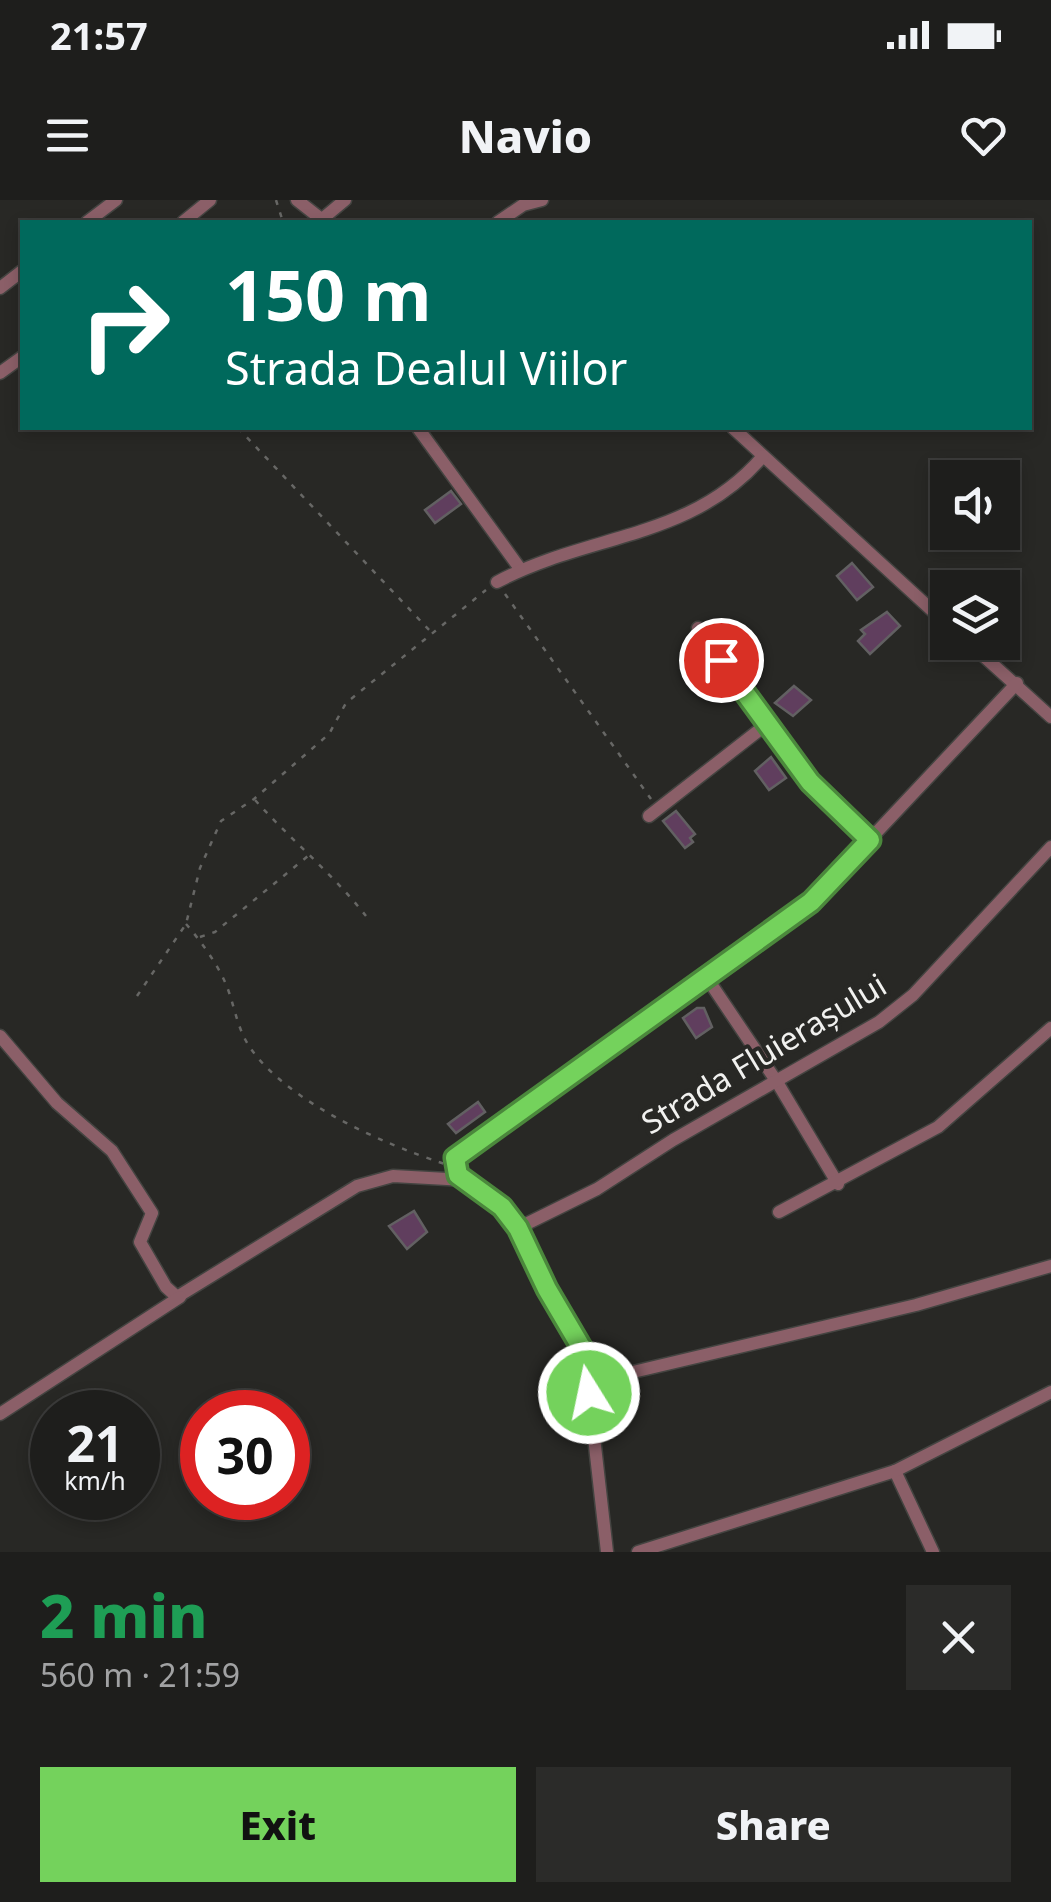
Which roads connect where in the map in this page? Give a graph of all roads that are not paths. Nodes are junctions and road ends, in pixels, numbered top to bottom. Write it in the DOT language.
graph roads {
  1 [pos="116,200"];
  2 [pos="210,200"];
  3 [pos="297,200"];
  4 [pos="345,200"];
  5 [pos="542,200"];
  6 [pos="90,220"];
  7 [pos="185,220"];
  8 [pos="322,220"];
  9 [pos="324,220"];
  10 [pos="501,220"];
  11 [pos="20,273"];
  12 [pos="0,288"];
  13 [pos="20,359"];
  14 [pos="0,374"];
  15 [pos="419,430"];
  16 [pos="736,430"];
  17 [pos="764,456"];
  18 [pos="521,570"];
  19 [pos="496,582"];
  20 [pos="930,608"];
  21 [pos="698,628"];
  22 [pos="989,660"];
  23 [pos="1018,684"];
  24 [pos="1051,717"];
  25 [pos="767,724"];
  26 [pos="653,812"];
  27 [pos="870,840"];
  28 [pos="1051,847"];
  29 [pos="707,978"];
  30 [pos="1051,1028"];
  31 [pos="0,1036"];
  32 [pos="778,1082"];
  33 [pos="464,1180"];
  34 [pos="838,1184"];
  35 [pos="779,1212"];
  36 [pos="518,1228"];
  37 [pos="1051,1266"];
  38 [pos="180,1297"];
  39 [pos="594,1369"];
  40 [pos="1051,1392"];
  41 [pos="0,1414"];
  42 [pos="895,1471"];
  43 [pos="607,1552"];
  44 [pos="638,1552"];
  45 [pos="934,1552"];
  1 -- 6 [label="street"];
  2 -- 7 [label="street"];
  3 -- 8 [label="street"];
  4 -- 9 [label="street"];
  5 -- 10 [label="street"];
  11 -- 12 [label="street"];
  13 -- 14 [label="street"];
  15 -- 18 [label="street"];
  16 -- 17 [label="street"];
  17 -- 18 [label="street"];
  17 -- 20 [label="street"];
  18 -- 19 [label="street"];
  21 -- 25 [label="street"];
  22 -- 23 [label="street"];
  23 -- 24 [label="street"];
  23 -- 27 [label="street"];
  25 -- 26 [label="street"];
  25 -- 27 [label="street"];
  27 -- 29 [label="street"];
  28 -- 32 [label="street, Strada Fluierașului"];
  29 -- 32 [label="street"];
  29 -- 33 [label="street"];
  30 -- 34 [label="street"];
  31 -- 38 [label="street"];
  32 -- 34 [label="street"];
  32 -- 36 [label="street, Strada Fluierașului"];
  33 -- 36 [label="street"];
  33 -- 38 [label="street"];
  34 -- 35 [label="street"];
  36 -- 39 [label="street"];
  37 -- 39 [label="street"];
  38 -- 41 [label="street"];
  39 -- 43 [label="street"];
  40 -- 42 [label="street"];
  42 -- 44 [label="street"];
  42 -- 45 [label="street"];
}
